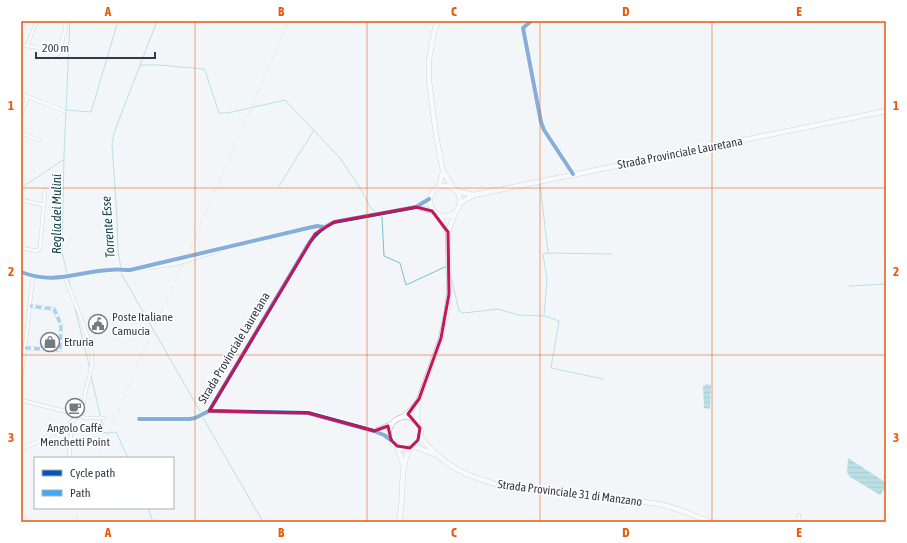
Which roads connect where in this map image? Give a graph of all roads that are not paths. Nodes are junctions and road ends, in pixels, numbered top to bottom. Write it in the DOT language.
graph roads {
  1 [pos="35,21"];
  2 [pos="64,21"];
  3 [pos="438,21"];
  4 [pos="531,21"];
  5 [pos="21,45"];
  6 [pos="27,46"];
  7 [pos="21,94"];
  8 [pos="28,97"];
  9 [pos="64,111"];
  10 [pos="886,111"];
  11 [pos="21,114"];
  12 [pos="21,133"];
  13 [pos="39,140"];
  14 [pos="443,171"];
  15 [pos="574,174"];
  16 [pos="439,186"];
  17 [pos="455,189"];
  18 [pos="45,190"];
  19 [pos="474,195"];
  20 [pos="429,199"];
  21 [pos="21,200"];
  22 [pos="460,202"];
  23 [pos="44,205"];
  24 [pos="416,207"];
  25 [pos="432,211"];
  26 [pos="455,213"];
  27 [pos="438,215"];
  28 [pos="324,227"];
  29 [pos="308,228"];
  30 [pos="448,232"];
  31 [pos="315,234"];
  32 [pos="21,248"];
  33 [pos="21,272"];
  34 [pos="32,276"];
  35 [pos="64,278"];
  36 [pos="30,306"];
  37 [pos="26,348"];
  38 [pos="21,378"];
  39 [pos="419,399"];
  40 [pos="21,400"];
  41 [pos="208,412"];
  42 [pos="79,415"];
  43 [pos="403,417"];
  44 [pos="104,418"];
  45 [pos="139,419"];
  46 [pos="72,422"];
  47 [pos="391,424"];
  48 [pos="418,424"];
  49 [pos="374,431"];
  50 [pos="420,435"];
  51 [pos="391,440"];
  52 [pos="397,446"];
  53 [pos="412,446"];
  54 [pos="21,448"];
  55 [pos="437,456"];
  56 [pos="69,457"];
  57 [pos="404,466"];
  58 [pos="799,515"];
  59 [pos="399,522"];
  60 [pos="710,522"];
  61 [pos="799,522"];
  1 -- 6 [label="street"];
  2 -- 6 [label="street"];
  3 -- 14 [label="main road"];
  4 -- 15 [label="street"];
  5 -- 6 [label="street"];
  7 -- 8 [label="street"];
  8 -- 9 [label="street"];
  8 -- 11 [label="street"];
  10 -- 15 [label="main road, Strada Provinciale Lauretana"];
  12 -- 13 [label="street"];
  14 -- 16 [label="main road"];
  14 -- 17 [label="main road"];
  15 -- 19 [label="main road, Strada Provinciale Lauretana"];
  16 -- 17 [label="main road, Strada Provinciale Lauretana"];
  16 -- 20 [label="main road, Strada Provinciale Lauretana"];
  17 -- 19 [label="main road, Strada Provinciale Lauretana"];
  17 -- 22 [label="main road"];
  18 -- 23 [label="street"];
  19 -- 22 [label="main road, Strada Provinciale Lauretana"];
  20 -- 24 [label="street, Strada Provinciale Lauretana"];
  20 -- 25 [label="main road"];
  21 -- 23 [label="street"];
  22 -- 26 [label="main road"];
  23 -- 32 [label="street"];
  24 -- 25 [label="street, Strada Provinciale Lauretana"];
  24 -- 28 [label="street, Strada Provinciale Lauretana"];
  25 -- 27 [label="main road, Strada Provinciale Lauretana"];
  26 -- 27 [label="main road"];
  26 -- 30 [label="main road"];
  27 -- 30 [label="main road"];
  28 -- 29 [label="street, Strada Provinciale Lauretana"];
  28 -- 31 [label="street, Strada Provinciale Lauretana"];
  29 -- 31 [label="street"];
  29 -- 35 [label="street, Strada Provinciale Lauretana"];
  30 -- 39 [label="main road"];
  31 -- 41 [label="street, Strada Provinciale Lauretana"];
  33 -- 34 [label="street, Strada Provinciale Lauretana"];
  34 -- 35 [label="street, Strada Provinciale Lauretana"];
  34 -- 36 [label="street"];
  35 -- 42 [label="street"];
  36 -- 37 [label="street"];
  36 -- 37 [label="street"];
  37 -- 38 [label="street"];
  39 -- 43 [label="main road"];
  39 -- 48 [label="main road"];
  40 -- 42 [label="street"];
  41 -- 45 [label="street, Strada Provinciale Lauretana"];
  41 -- 49 [label="street"];
  42 -- 44 [label="street"];
  42 -- 46 [label="street"];
  43 -- 47 [label="main road"];
  43 -- 48 [label="main road"];
  46 -- 54 [label="street"];
  46 -- 56 [label="street"];
  47 -- 49 [label="street"];
  47 -- 51 [label="main road"];
  48 -- 50 [label="main road"];
  49 -- 51 [label="street"];
  50 -- 53 [label="main road"];
  50 -- 55 [label="main road, Strada Provinciale 31 di Manzano"];
  51 -- 52 [label="main road"];
  52 -- 53 [label="main road"];
  52 -- 57 [label="main road"];
  53 -- 55 [label="main road"];
  53 -- 57 [label="main road"];
  55 -- 60 [label="main road, Strada Provinciale 31 di Manzano"];
  57 -- 59 [label="main road"];
  58 -- 61 [label="street"];
}
